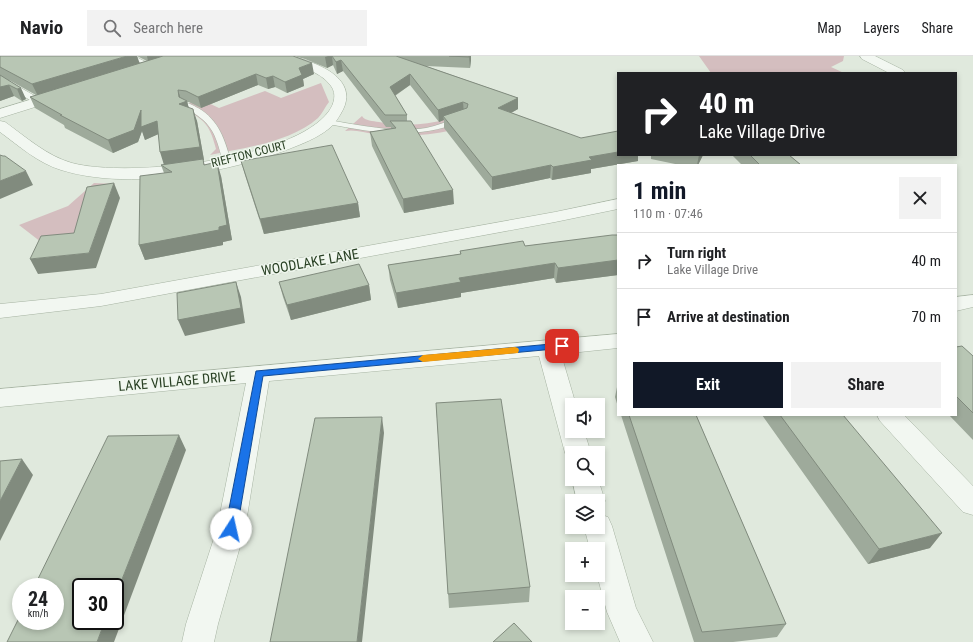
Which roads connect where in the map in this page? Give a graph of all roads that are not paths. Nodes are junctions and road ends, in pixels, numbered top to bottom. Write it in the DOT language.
graph roads {
  1 [pos="129,56"];
  2 [pos="282,56"];
  3 [pos="866,56"];
  4 [pos="164,62"];
  5 [pos="151,66"];
  6 [pos="136,71"];
  7 [pos="897,72"];
  8 [pos="0,78"];
  9 [pos="76,90"];
  10 [pos="39,102"];
  11 [pos="186,105"];
  12 [pos="0,114"];
  13 [pos="464,117"];
  14 [pos="328,122"];
  15 [pos="0,125"];
  16 [pos="228,162"];
  17 [pos="617,204"];
  18 [pos="973,301"];
  19 [pos="957,304"];
  20 [pos="0,311"];
  21 [pos="617,341"];
  22 [pos="548,348"];
  23 [pos="259,373"];
  24 [pos="0,398"];
  25 [pos="890,416"];
  26 [pos="576,446"];
  27 [pos="973,504"];
  28 [pos="600,534"];
  29 [pos="198,642"];
  30 [pos="637,642"];
  1 -- 5 [label="lane"];
  2 -- 14 [label="street, RIEFTON COURT"];
  3 -- 7 [label="street"];
  4 -- 5 [label="street"];
  5 -- 6 [label="street"];
  8 -- 10 [label="lane"];
  9 -- 10 [label="street"];
  10 -- 12 [label="street"];
  11 -- 16 [label="lane"];
  13 -- 14 [label="lane"];
  14 -- 16 [label="street, RIEFTON COURT"];
  15 -- 16 [label="street, RIEFTON COURT"];
  17 -- 20 [label="street, WOODLAKE LANE"];
  18 -- 19 [label="street"];
  21 -- 22 [label="street, LAKE VILLAGE DRIVE"];
  22 -- 23 [label="street, LAKE VILLAGE DRIVE"];
  22 -- 26 [label="street"];
  23 -- 24 [label="street, LAKE VILLAGE DRIVE"];
  23 -- 29 [label="street"];
  25 -- 27 [label="street"];
  28 -- 30 [label="street"];
}
